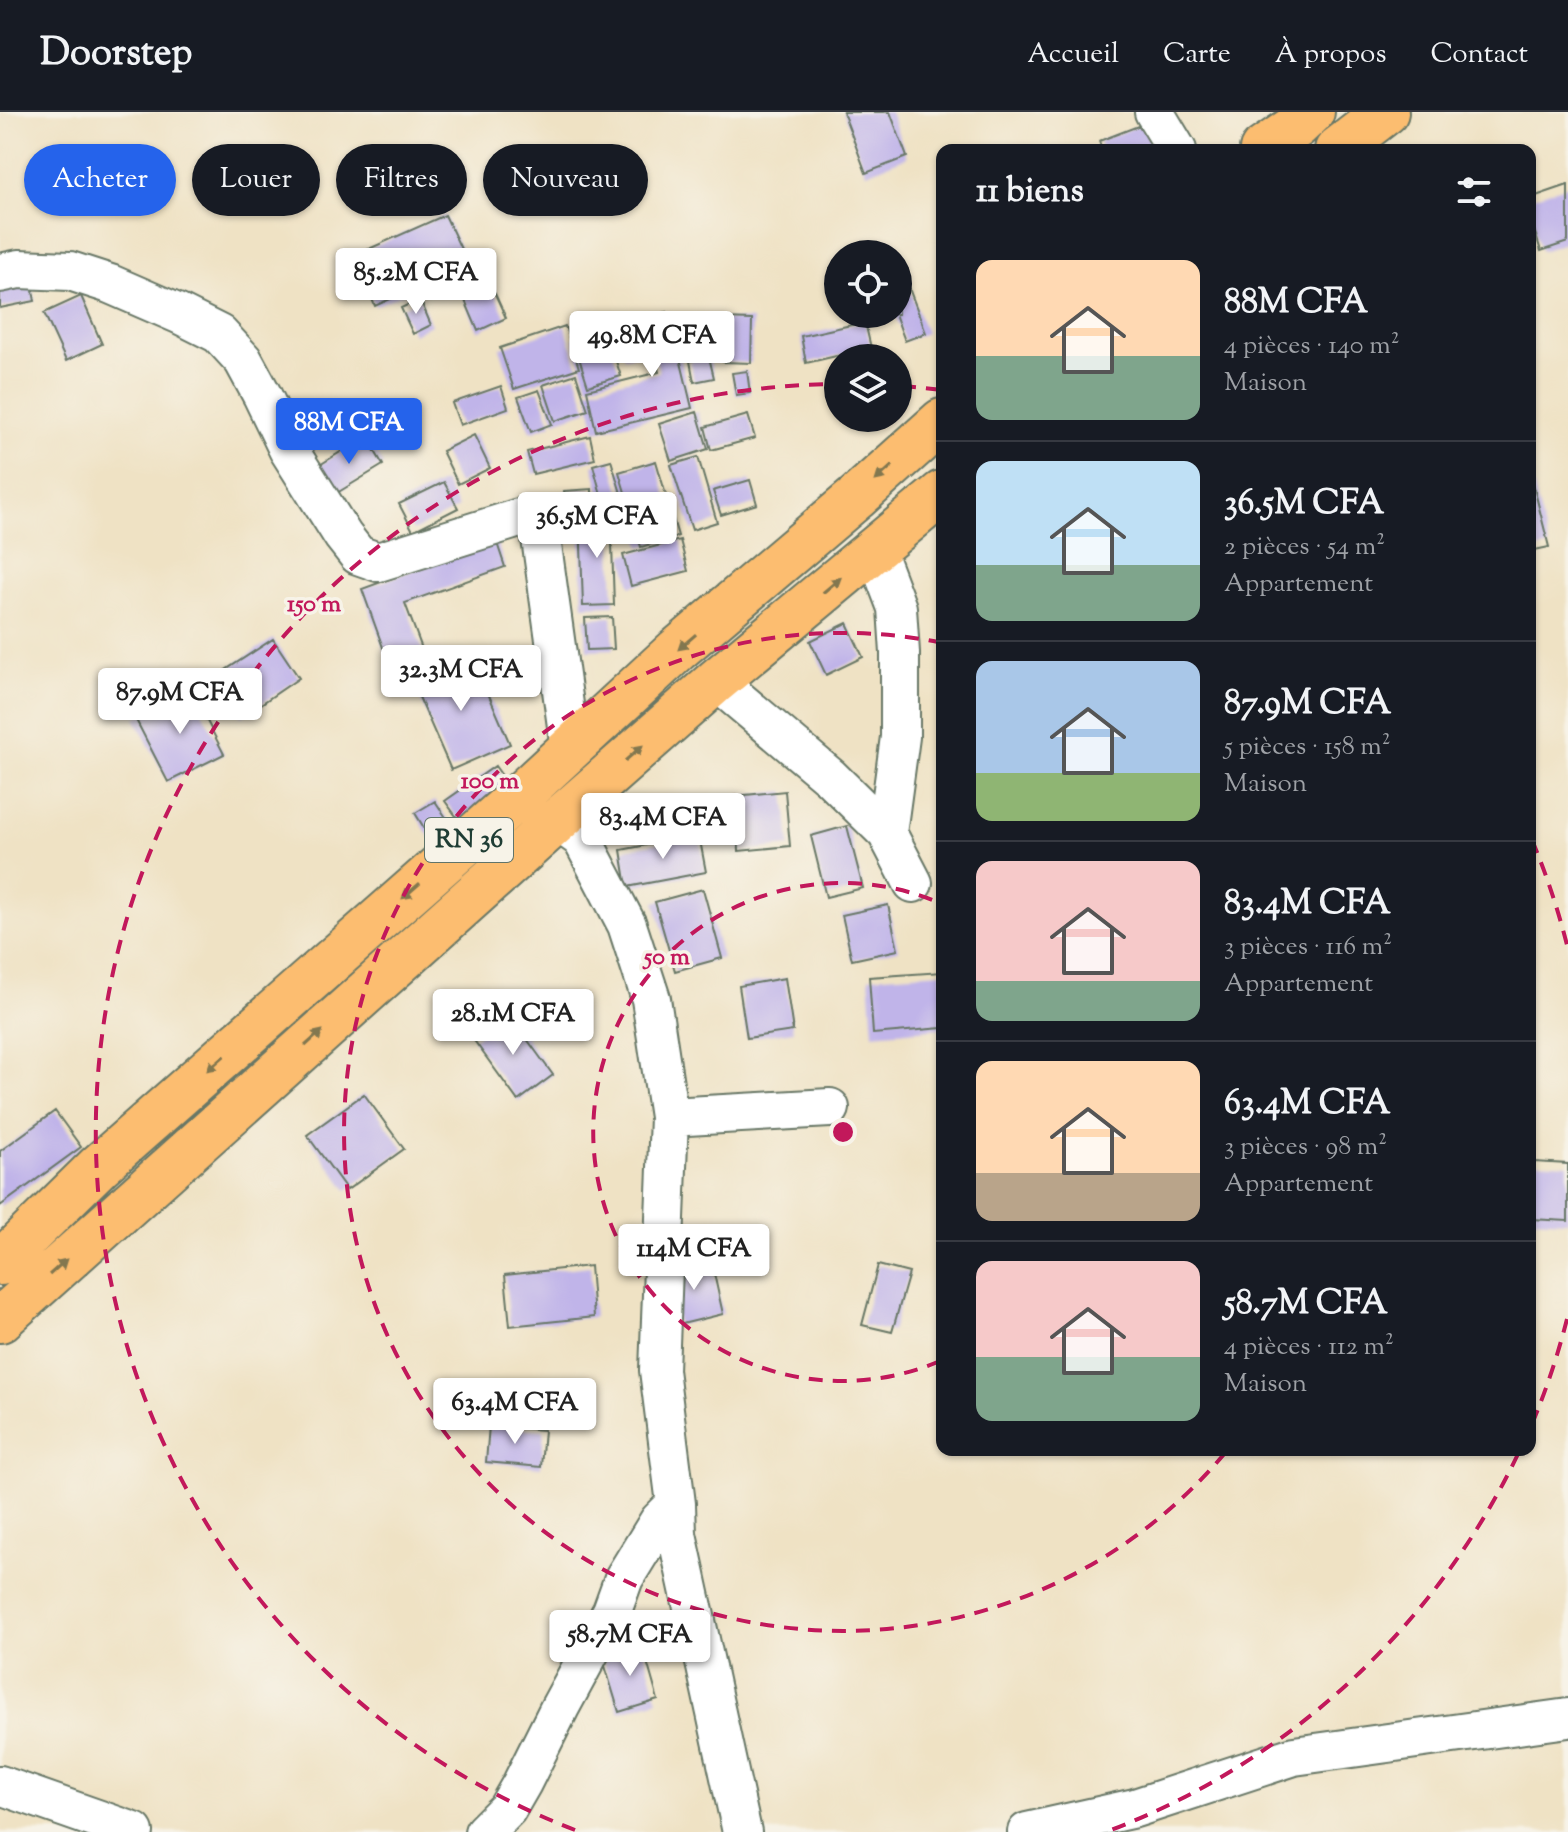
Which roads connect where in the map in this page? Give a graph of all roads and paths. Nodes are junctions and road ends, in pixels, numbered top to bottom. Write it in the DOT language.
graph roads {
  1 [pos="1154,112"];
  2 [pos="1312,112"];
  3 [pos="1386,112"];
  4 [pos="1173,144"];
  5 [pos="1271,144"];
  6 [pos="1345,144"];
  7 [pos="0,273"];
  8 [pos="936,426"];
  9 [pos="936,498"];
  10 [pos="875,550"];
  11 [pos="716,681"];
  12 [pos="570,748"];
  13 [pos="557,821"];
  14 [pos="887,833"];
  15 [pos="913,883"];
  16 [pos="830,1108"];
  17 [pos="669,1117"];
  18 [pos="0,1263"];
  19 [pos="0,1320"];
  20 [pos="676,1504"];
  21 [pos="1568,1718"];
  22 [pos="0,1785"];
  23 [pos="134,1832"];
  24 [pos="484,1832"];
  25 [pos="742,1832"];
  26 [pos="1027,1832"];
  1 -- 4 [label="street"];
  2 -- 5 [label="main road"];
  3 -- 6 [label="main road"];
  7 -- 12 [label="street"];
  8 -- 12 [label="main road, RN 36, one-way"];
  9 -- 10 [label="main road, RN 36"];
  11 -- 10 [label="main road, RN 36, one-way"];
  10 -- 14 [label="street"];
  13 -- 11 [label="main road, RN 36, one-way"];
  11 -- 14 [label="street"];
  12 -- 18 [label="main road, RN 36, one-way"];
  13 -- 17 [label="street"];
  19 -- 13 [label="main road, RN 36, one-way"];
  14 -- 15 [label="street"];
  16 -- 17 [label="street"];
  17 -- 20 [label="street"];
  20 -- 24 [label="street"];
  20 -- 25 [label="street"];
  21 -- 26 [label="street"];
  22 -- 23 [label="street"];
}
